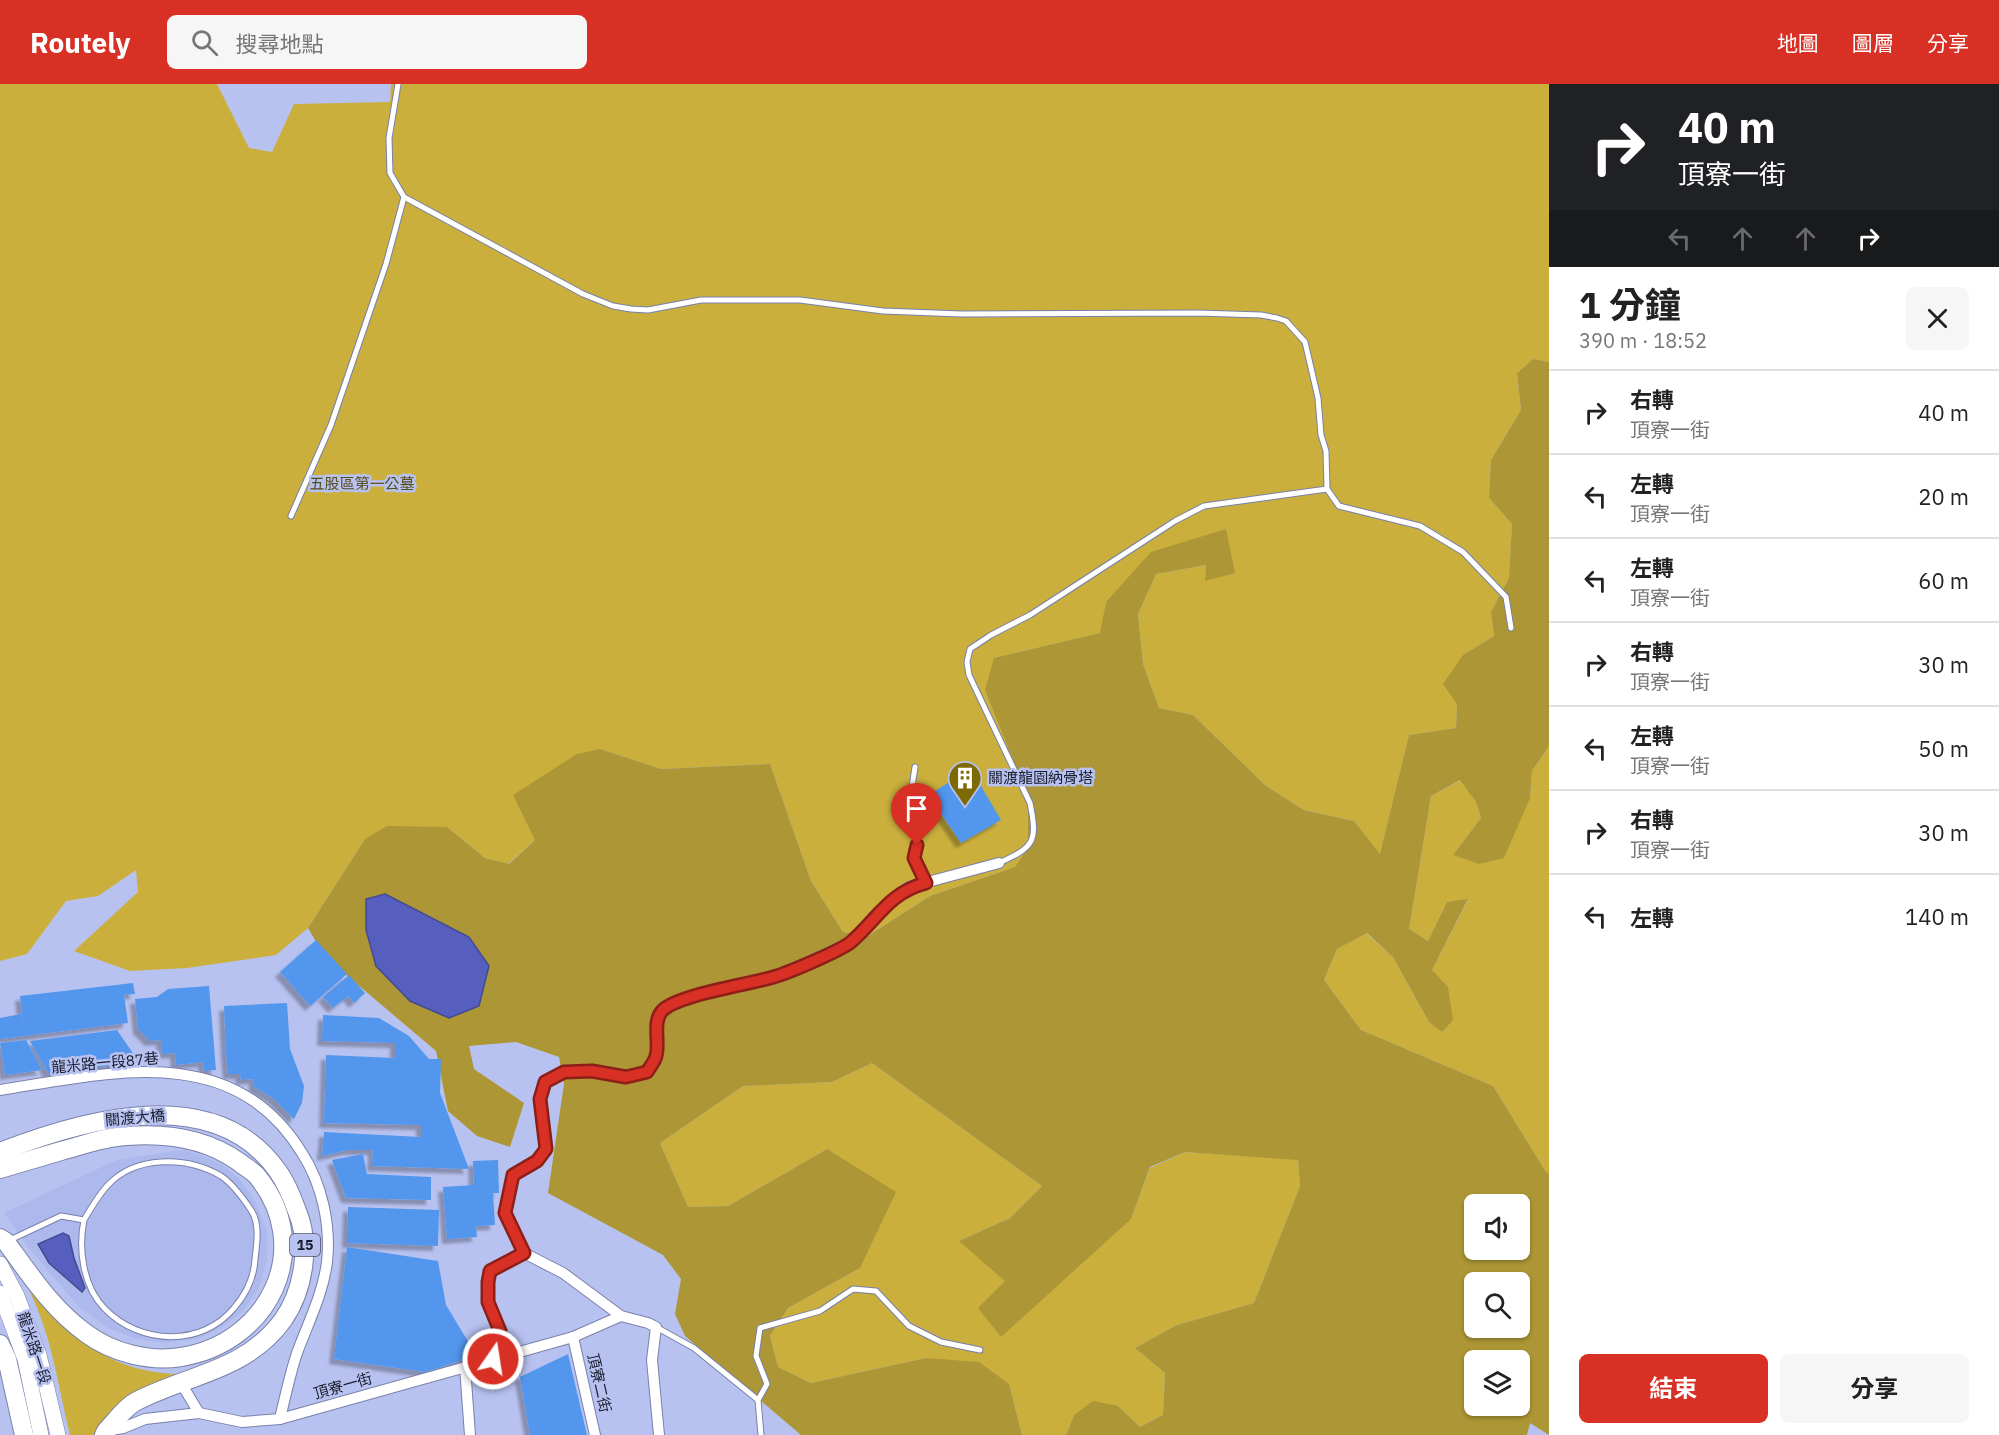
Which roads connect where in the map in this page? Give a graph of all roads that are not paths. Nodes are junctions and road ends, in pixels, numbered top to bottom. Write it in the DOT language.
graph roads {
  1 [pos="398,84"];
  2 [pos="404,197"];
  3 [pos="1327,489"];
  4 [pos="291,516"];
  5 [pos="1511,628"];
  6 [pos="915,767"];
  7 [pos="999,863"];
  8 [pos="926,883"];
  9 [pos="0,1090"];
  10 [pos="0,1152"];
  11 [pos="0,1169"];
  12 [pos="84,1220"];
  13 [pos="3,1240"];
  14 [pos="524,1253"];
  15 [pos="0,1264"];
  16 [pos="0,1293"];
  17 [pos="621,1316"];
  18 [pos="656,1327"];
  19 [pos="573,1337"];
  20 [pos="0,1344"];
  21 [pos="980,1350"];
  22 [pos="493,1359"];
  23 [pos="465,1367"];
  24 [pos="181,1383"];
  25 [pos="758,1400"];
  26 [pos="199,1413"];
  27 [pos="280,1419"];
  28 [pos="105,1433"];
  29 [pos="24,1435"];
  30 [pos="41,1435"];
  31 [pos="58,1435"];
  32 [pos="470,1435"];
  33 [pos="595,1435"];
  34 [pos="659,1435"];
  35 [pos="761,1435"];
  1 -- 2 [label="lane"];
  2 -- 3 [label="lane"];
  2 -- 4 [label="lane"];
  3 -- 5 [label="lane"];
  3 -- 7 [label="lane"];
  6 -- 8 [label="lane"];
  7 -- 8 [label="street"];
  8 -- 14 [label="street"];
  9 -- 27 [label="street, 龍米路一段87巷"];
  10 -- 24 [label="main road, 關渡大橋 / 15"];
  11 -- 13 [label="main road"];
  12 -- 12 [label="lane"];
  12 -- 13 [label="lane"];
  14 -- 17 [label="street"];
  14 -- 22 [label="street"];
  15 -- 31 [label="main road, 龍米路一段"];
  16 -- 30 [label="main road, 龍米路一段"];
  17 -- 18 [label="street"];
  17 -- 19 [label="street, 頂寮一街"];
  18 -- 25 [label="lane"];
  18 -- 34 [label="street"];
  19 -- 22 [label="street, 頂寮一街"];
  19 -- 33 [label="street, 頂寮二街"];
  20 -- 29 [label="main road"];
  21 -- 25 [label="lane"];
  22 -- 23 [label="street, 頂寮一街"];
  23 -- 27 [label="street, 頂寮一街"];
  23 -- 32 [label="street"];
  24 -- 26 [label="street"];
  24 -- 28 [label="main road, 關渡大橋 / 15"];
  25 -- 35 [label="lane"];
  26 -- 27 [label="street, 頂寮一街"];
  26 -- 28 [label="street, 頂寮一街"];
}
